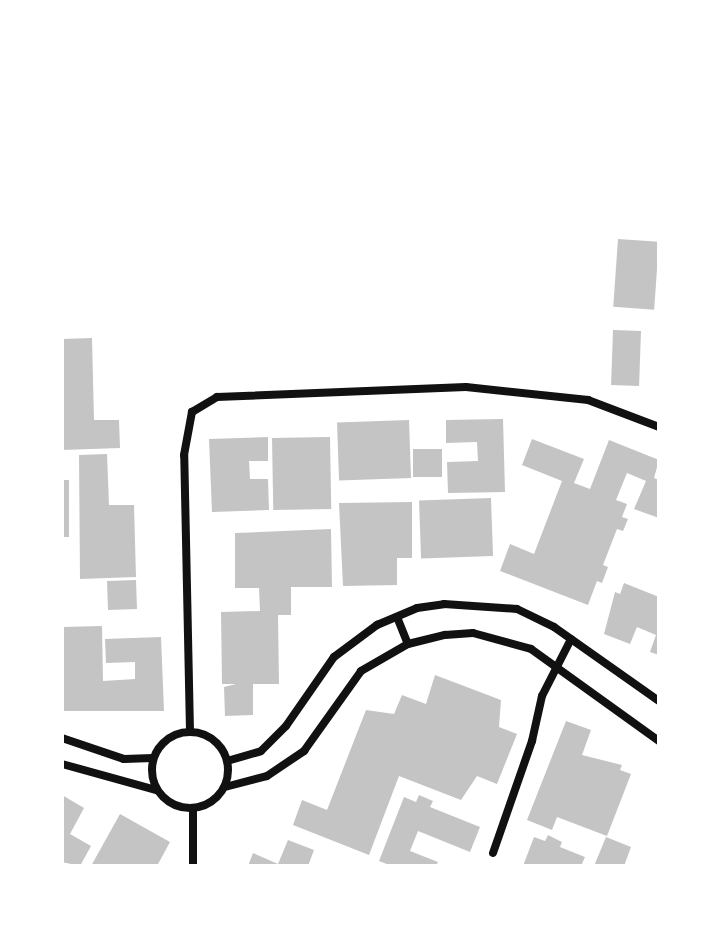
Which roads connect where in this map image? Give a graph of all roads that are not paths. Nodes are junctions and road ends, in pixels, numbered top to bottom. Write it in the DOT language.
graph roads {
  1 [pos="659,427"];
  2 [pos="397,617"];
  3 [pos="571,639"];
  4 [pos="408,644"];
  5 [pos="556,663"];
  6 [pos="659,701"];
  7 [pos="190,731"];
  8 [pos="62,738"];
  9 [pos="659,741"];
  10 [pos="153,758"];
  11 [pos="227,761"];
  12 [pos="62,764"];
  13 [pos="225,787"];
  14 [pos="156,790"];
  15 [pos="193,809"];
  16 [pos="493,853"];
  17 [pos="193,866"];
  1 -- 7 [label="street"];
  2 -- 3 [label="street"];
  2 -- 4 [label="street"];
  2 -- 11 [label="street"];
  3 -- 5 [label="street"];
  3 -- 6 [label="street"];
  4 -- 5 [label="street"];
  4 -- 13 [label="street"];
  5 -- 9 [label="street"];
  5 -- 16 [label="street"];
  7 -- 10 [label="street"];
  7 -- 11 [label="street"];
  8 -- 10 [label="street"];
  10 -- 14 [label="street"];
  11 -- 13 [label="street"];
  12 -- 14 [label="street"];
  13 -- 15 [label="street"];
  14 -- 15 [label="street"];
  15 -- 17 [label="street"];
}
